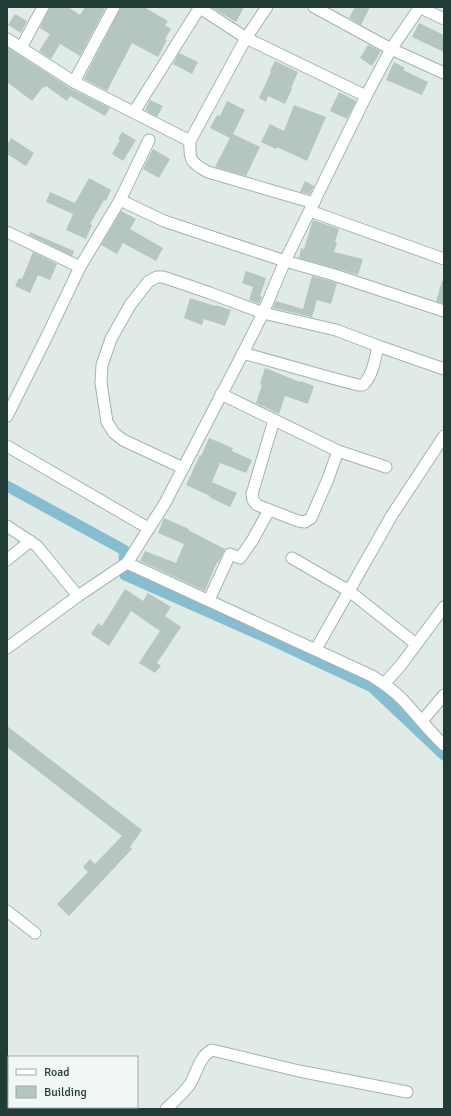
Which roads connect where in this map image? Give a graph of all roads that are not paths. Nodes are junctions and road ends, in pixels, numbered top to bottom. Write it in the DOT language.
graph roads {
  1 [pos="43,7"];
  2 [pos="114,7"];
  3 [pos="200,7"];
  4 [pos="267,7"];
  5 [pos="314,7"];
  6 [pos="420,8"];
  7 [pos="444,19"];
  8 [pos="246,38"];
  9 [pos="7,39"];
  10 [pos="21,48"];
  11 [pos="391,49"];
  12 [pos="444,72"];
  13 [pos="74,82"];
  14 [pos="366,96"];
  15 [pos="134,112"];
  16 [pos="149,140"];
  17 [pos="190,141"];
  18 [pos="120,200"];
  19 [pos="312,207"];
  20 [pos="7,232"];
  21 [pos="444,259"];
  22 [pos="285,261"];
  23 [pos="80,267"];
  24 [pos="444,311"];
  25 [pos="263,313"];
  26 [pos="378,346"];
  27 [pos="243,353"];
  28 [pos="444,369"];
  29 [pos="220,394"];
  30 [pos="7,416"];
  31 [pos="274,420"];
  32 [pos="444,436"];
  33 [pos="7,446"];
  34 [pos="338,451"];
  35 [pos="386,467"];
  36 [pos="183,468"];
  37 [pos="269,510"];
  38 [pos="7,526"];
  39 [pos="148,528"];
  40 [pos="30,541"];
  41 [pos="292,558"];
  42 [pos="7,560"];
  43 [pos="125,564"];
  44 [pos="349,591"];
  45 [pos="78,596"];
  46 [pos="209,600"];
  47 [pos="444,607"];
  48 [pos="416,644"];
  49 [pos="7,648"];
  50 [pos="316,649"];
  51 [pos="384,684"];
  52 [pos="444,695"];
  53 [pos="422,721"];
  54 [pos="444,745"];
  55 [pos="7,911"];
  56 [pos="35,933"];
  57 [pos="406,1092"];
  58 [pos="166,1109"];
  1 -- 10 [label="street"];
  2 -- 13 [label="street"];
  3 -- 8 [label="street"];
  3 -- 15 [label="street"];
  4 -- 8 [label="street"];
  5 -- 11 [label="street"];
  6 -- 7 [label="street"];
  6 -- 11 [label="street"];
  8 -- 14 [label="street"];
  8 -- 17 [label="street"];
  9 -- 10 [label="street"];
  10 -- 13 [label="street"];
  11 -- 12 [label="street"];
  11 -- 14 [label="street"];
  13 -- 15 [label="street"];
  14 -- 19 [label="street"];
  15 -- 17 [label="street"];
  16 -- 18 [label="street"];
  17 -- 19 [label="street"];
  18 -- 22 [label="street"];
  18 -- 23 [label="street"];
  19 -- 21 [label="street"];
  19 -- 22 [label="street"];
  20 -- 23 [label="street"];
  22 -- 24 [label="street"];
  22 -- 25 [label="street"];
  23 -- 30 [label="street"];
  25 -- 26 [label="street"];
  25 -- 27 [label="street"];
  25 -- 36 [label="street"];
  26 -- 27 [label="street"];
  26 -- 28 [label="street"];
  27 -- 29 [label="street"];
  29 -- 31 [label="street"];
  29 -- 36 [label="street"];
  31 -- 34 [label="street"];
  31 -- 37 [label="street"];
  32 -- 44 [label="street"];
  33 -- 39 [label="street"];
  34 -- 35 [label="street"];
  34 -- 37 [label="street"];
  36 -- 39 [label="street"];
  37 -- 46 [label="street"];
  38 -- 40 [label="street"];
  39 -- 43 [label="street"];
  40 -- 42 [label="street"];
  40 -- 45 [label="street"];
  41 -- 44 [label="street"];
  43 -- 45 [label="street"];
  43 -- 46 [label="street"];
  44 -- 48 [label="street"];
  44 -- 50 [label="street"];
  45 -- 49 [label="street"];
  46 -- 50 [label="street"];
  47 -- 48 [label="street"];
  48 -- 51 [label="street"];
  50 -- 51 [label="street"];
  51 -- 53 [label="street"];
  52 -- 53 [label="street"];
  53 -- 54 [label="street"];
  55 -- 56 [label="street"];
  57 -- 58 [label="street"];
}
